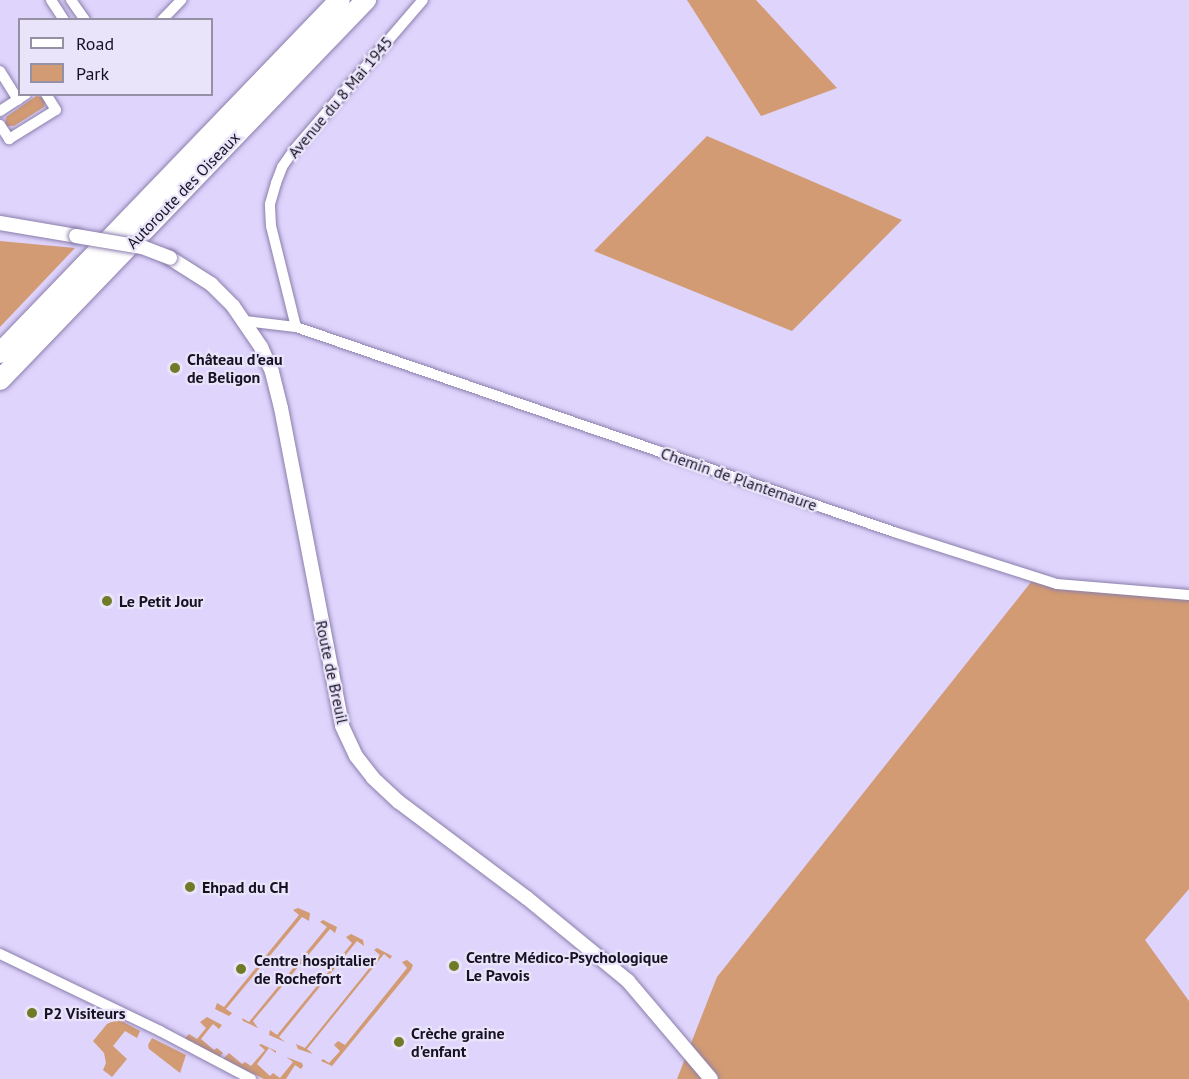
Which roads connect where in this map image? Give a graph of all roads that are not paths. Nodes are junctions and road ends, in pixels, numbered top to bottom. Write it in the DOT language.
graph roads {
  1 [pos="51,0"];
  2 [pos="71,0"];
  3 [pos="181,0"];
  4 [pos="340,0"];
  5 [pos="366,0"];
  6 [pos="423,0"];
  7 [pos="63,18"];
  8 [pos="84,18"];
  9 [pos="164,18"];
  10 [pos="0,71"];
  11 [pos="18,92"];
  12 [pos="47,96"];
  13 [pos="22,97"];
  14 [pos="0,111"];
  15 [pos="0,125"];
  16 [pos="0,223"];
  17 [pos="245,321"];
  18 [pos="296,327"];
  19 [pos="0,353"];
  20 [pos="0,380"];
  21 [pos="1189,595"];
  22 [pos="0,954"];
  23 [pos="251,1079"];
  24 [pos="711,1079"];
  1 -- 7 [label="street"];
  2 -- 8 [label="street"];
  3 -- 9 [label="street"];
  4 -- 19 [label="highway, Autoroute des Oiseaux"];
  5 -- 20 [label="highway, Autoroute des Oiseaux"];
  6 -- 18 [label="street, Avenue du 8 Mai 1945"];
  10 -- 11 [label="street"];
  12 -- 15 [label="street"];
  13 -- 14 [label="street"];
  16 -- 17 [label="street, Route de Breuil, bridge"];
  17 -- 18 [label="street"];
  17 -- 24 [label="street, Route de Breuil"];
  18 -- 21 [label="street, Chemin de Plantemaure"];
  22 -- 23 [label="street"];
}
